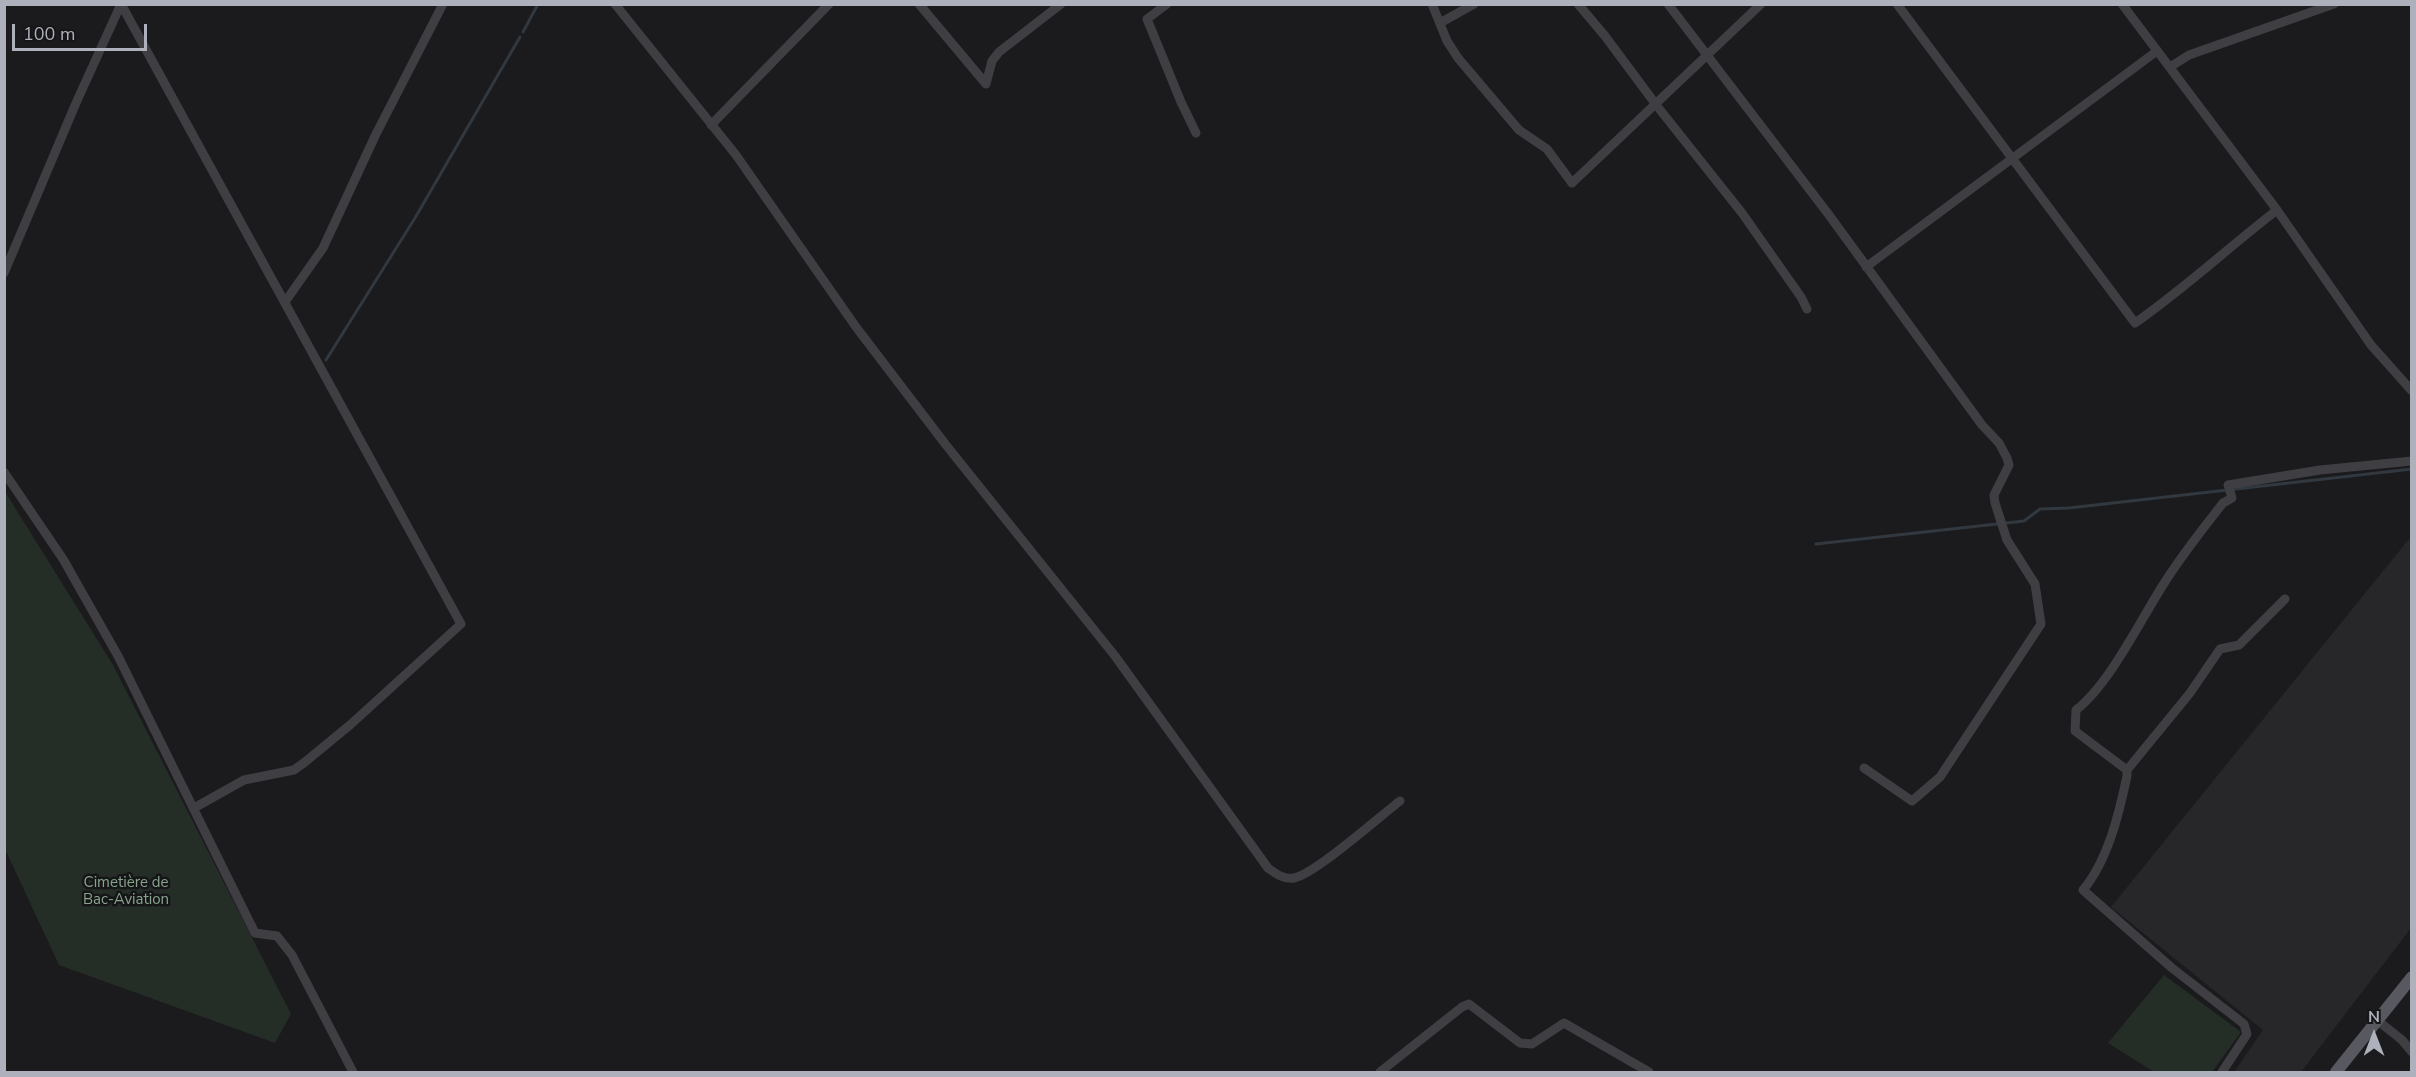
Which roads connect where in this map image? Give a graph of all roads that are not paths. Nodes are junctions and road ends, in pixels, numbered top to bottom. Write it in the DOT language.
graph roads {
  1 [pos="121,4"];
  2 [pos="443,4"];
  3 [pos="615,4"];
  4 [pos="829,4"];
  5 [pos="919,4"];
  6 [pos="1061,4"];
  7 [pos="1149,4"];
  8 [pos="1167,4"];
  9 [pos="1432,4"];
  10 [pos="1474,4"];
  11 [pos="1578,4"];
  12 [pos="1668,4"];
  13 [pos="1761,4"];
  14 [pos="1896,4"];
  15 [pos="2122,4"];
  16 [pos="2334,4"];
  17 [pos="1155,14"];
  18 [pos="1440,23"];
  19 [pos="2157,51"];
  20 [pos="1708,55"];
  21 [pos="2170,68"];
  22 [pos="1655,105"];
  23 [pos="711,125"];
  24 [pos="1196,133"];
  25 [pos="2013,160"];
  26 [pos="2277,210"];
  27 [pos="1866,267"];
  28 [pos="4,273"];
  29 [pos="285,302"];
  30 [pos="1807,309"];
  31 [pos="2412,391"];
  32 [pos="2412,461"];
  33 [pos="4,472"];
  34 [pos="2285,599"];
  35 [pos="1864,768"];
  36 [pos="2127,770"];
  37 [pos="1400,801"];
  38 [pos="194,808"];
  39 [pos="2412,977"];
  40 [pos="2378,1020"];
  41 [pos="2412,1052"];
  42 [pos="353,1072"];
  43 [pos="1380,1072"];
  44 [pos="1649,1072"];
  45 [pos="2222,1072"];
  46 [pos="2336,1072"];
  1 -- 28 [label="street"];
  1 -- 29 [label="street"];
  2 -- 29 [label="street"];
  3 -- 23 [label="street"];
  4 -- 23 [label="street"];
  5 -- 6 [label="street"];
  7 -- 17 [label="street"];
  8 -- 17 [label="street"];
  9 -- 18 [label="street"];
  10 -- 18 [label="street"];
  11 -- 22 [label="street"];
  12 -- 20 [label="street"];
  13 -- 20 [label="street"];
  14 -- 25 [label="street"];
  15 -- 19 [label="street"];
  16 -- 21 [label="street"];
  17 -- 24 [label="street"];
  18 -- 22 [label="street"];
  19 -- 21 [label="street"];
  19 -- 25 [label="street"];
  20 -- 22 [label="street"];
  20 -- 27 [label="street"];
  21 -- 26 [label="street"];
  22 -- 30 [label="street"];
  23 -- 37 [label="street"];
  25 -- 26 [label="street"];
  25 -- 27 [label="street"];
  26 -- 31 [label="street"];
  27 -- 35 [label="street"];
  29 -- 38 [label="street"];
  32 -- 36 [label="street"];
  33 -- 38 [label="street"];
  34 -- 36 [label="street"];
  36 -- 45 [label="street"];
  38 -- 42 [label="street"];
  39 -- 40 [label="main road"];
  40 -- 41 [label="street"];
  40 -- 46 [label="main road"];
  43 -- 44 [label="street"];
}
